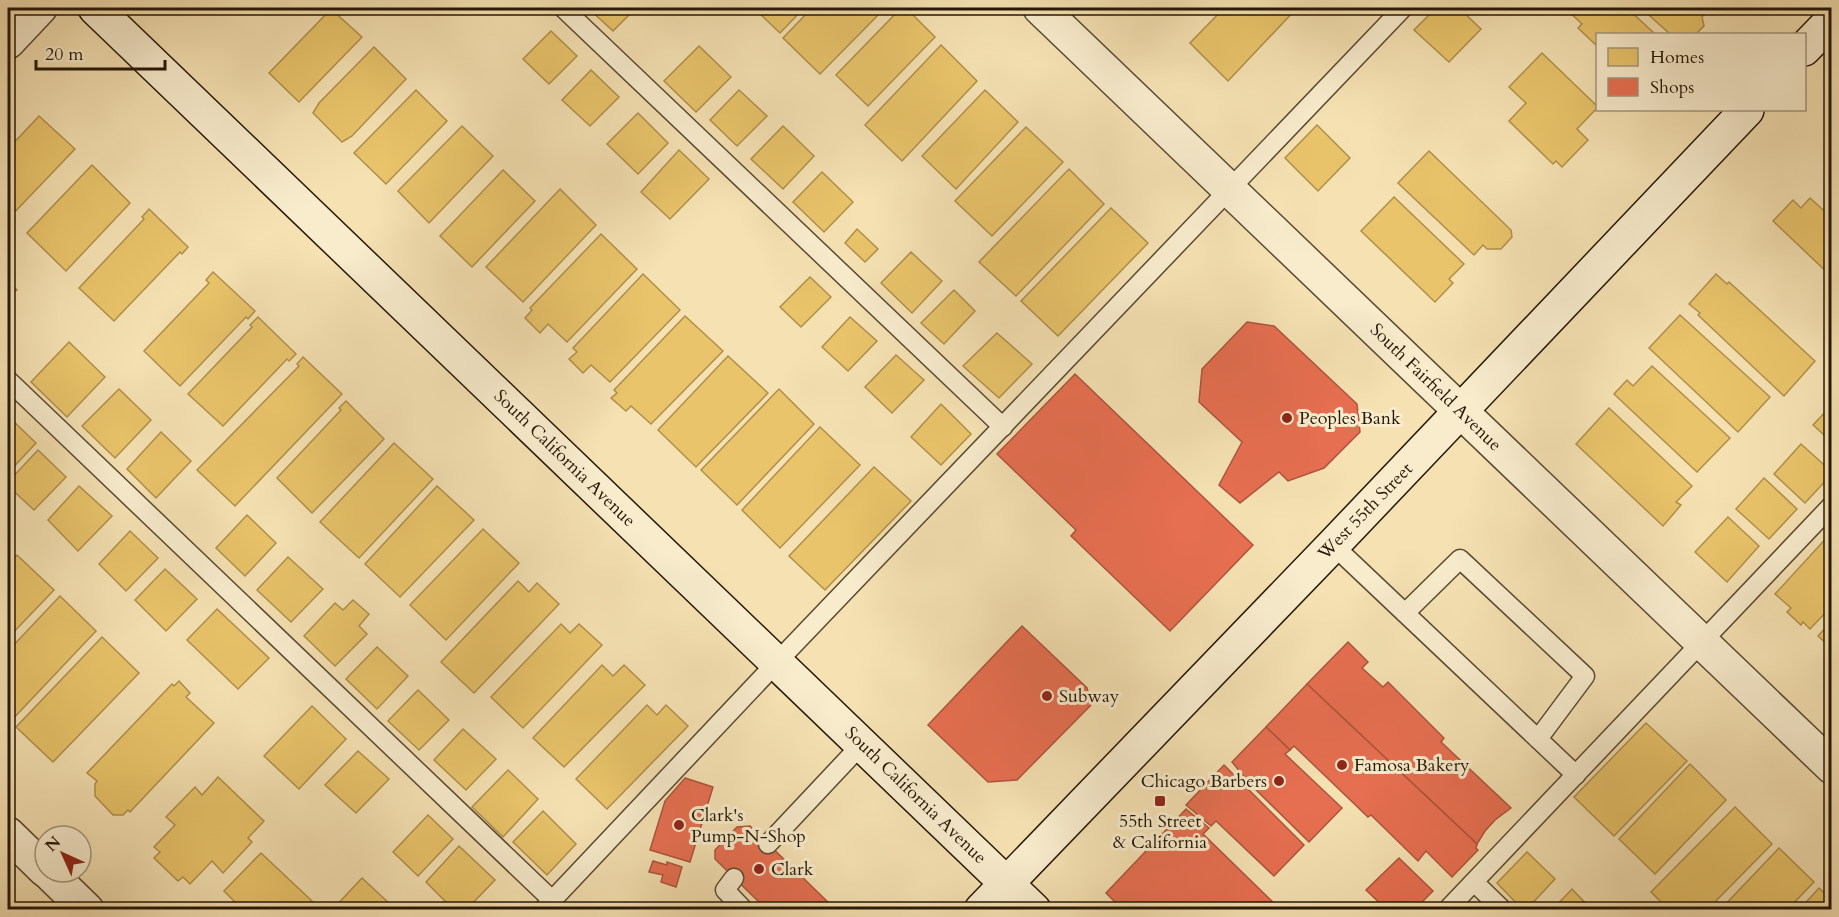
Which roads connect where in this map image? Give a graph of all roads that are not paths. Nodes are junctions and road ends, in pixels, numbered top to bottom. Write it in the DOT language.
graph roads {
  1 [pos="40,8"];
  2 [pos="95,8"];
  3 [pos="563,8"];
  4 [pos="1040,8"];
  5 [pos="1403,8"];
  6 [pos="1832,20"];
  7 [pos="8,42"];
  8 [pos="1806,47"];
  9 [pos="1746,111"];
  10 [pos="1229,189"];
  11 [pos="8,380"];
  12 [pos="1460,411"];
  13 [pos="1003,427"];
  14 [pos="1832,505"];
  15 [pos="1333,545"];
  16 [pos="1405,613"];
  17 [pos="1701,642"];
  18 [pos="777,662"];
  19 [pos="1538,739"];
  20 [pos="862,744"];
  21 [pos="1832,767"];
  22 [pos="1575,775"];
  23 [pos="8,834"];
  24 [pos="768,843"];
  25 [pos="33,858"];
  26 [pos="734,878"];
  27 [pos="1474,882"];
  28 [pos="1007,883"];
  29 [pos="60,884"];
  30 [pos="548,905"];
  31 [pos="87,909"];
  32 [pos="744,909"];
  33 [pos="981,909"];
  34 [pos="1035,909"];
  35 [pos="1447,909"];
  36 [pos="1503,909"];
  1 -- 7 [label="street"];
  2 -- 18 [label="street, South California Avenue"];
  3 -- 13 [label="lane"];
  4 -- 10 [label="street, South Fairfield Avenue"];
  5 -- 10 [label="lane"];
  6 -- 8 [label="street"];
  9 -- 12 [label="street, West 55th Street"];
  10 -- 12 [label="street, South Fairfield Avenue"];
  10 -- 13 [label="lane"];
  11 -- 30 [label="lane"];
  12 -- 15 [label="street, West 55th Street"];
  12 -- 17 [label="street, South Fairfield Avenue"];
  13 -- 18 [label="lane"];
  14 -- 17 [label="lane"];
  15 -- 16 [label="lane"];
  15 -- 28 [label="street, West 55th Street"];
  16 -- 19 [label="lane"];
  16 -- 19 [label="lane"];
  17 -- 21 [label="street, South Fairfield Avenue"];
  17 -- 22 [label="lane"];
  18 -- 20 [label="street, South California Avenue"];
  18 -- 30 [label="lane"];
  19 -- 22 [label="lane"];
  20 -- 24 [label="lane"];
  20 -- 28 [label="street, South California Avenue"];
  22 -- 27 [label="lane"];
  23 -- 25 [label="street"];
  26 -- 32 [label="lane"];
  27 -- 35 [label="lane"];
  27 -- 36 [label="lane"];
  28 -- 33 [label="street, West 55th Street"];
  28 -- 34 [label="street, South California Avenue"];
  29 -- 31 [label="street"];
}
